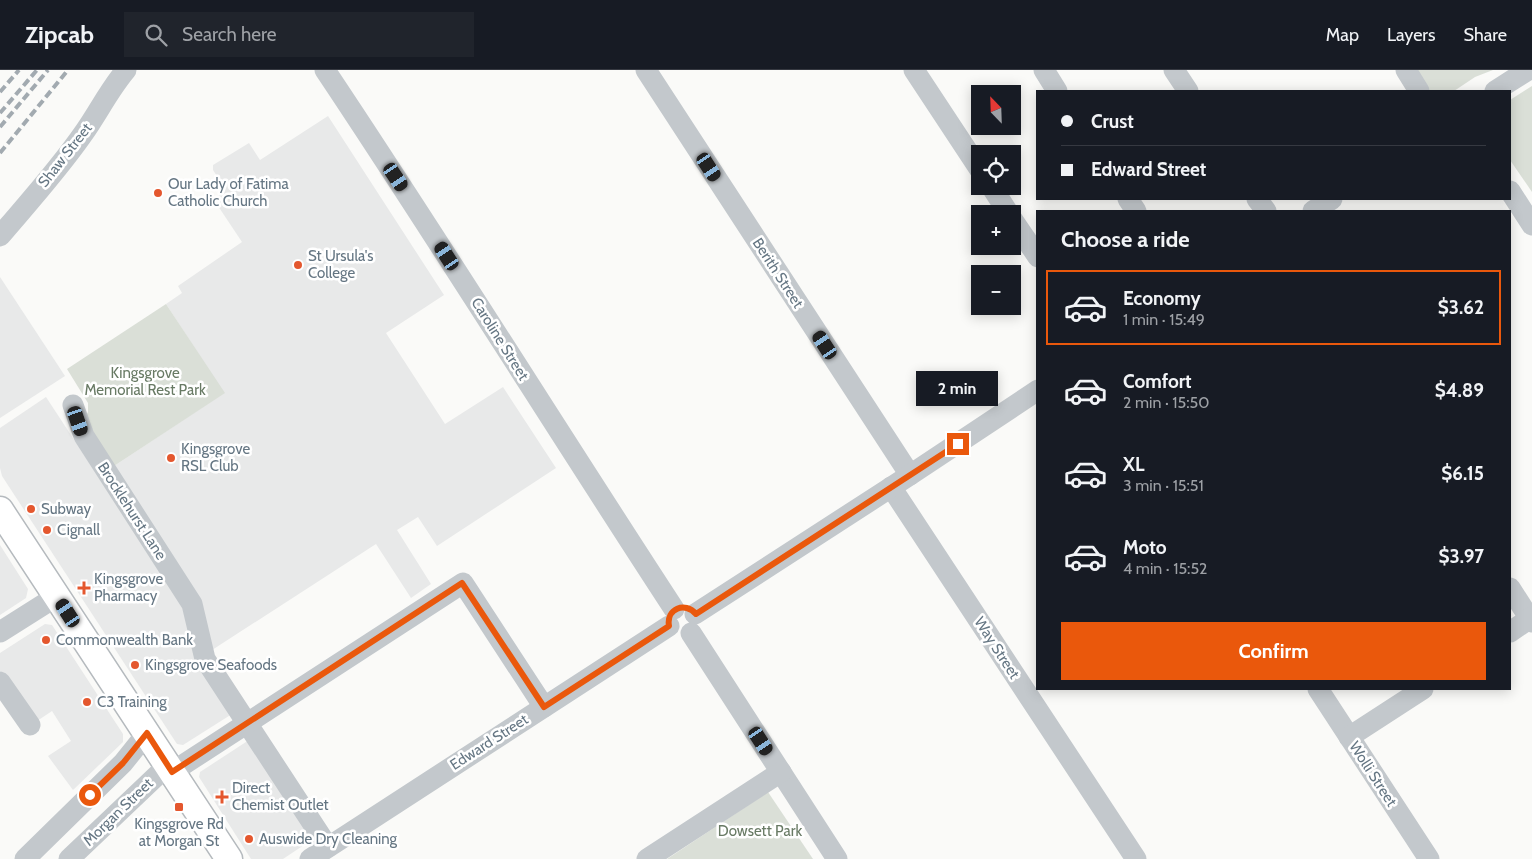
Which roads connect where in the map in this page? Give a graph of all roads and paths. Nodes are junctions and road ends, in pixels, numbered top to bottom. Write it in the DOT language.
graph roads {
  1 [pos="126,70"];
  2 [pos="325,70"];
  3 [pos="646,70"];
  4 [pos="914,70"];
  5 [pos="1044,70"];
  6 [pos="1174,70"];
  7 [pos="1406,70"];
  8 [pos="1528,70"];
  9 [pos="1056,90"];
  10 [pos="1187,90"];
  11 [pos="1419,90"];
  12 [pos="1497,90"];
  13 [pos="971,156"];
  14 [pos="1511,193"];
  15 [pos="1330,200"];
  16 [pos="1315,210"];
  17 [pos="1532,225"];
  18 [pos="1021,232"];
  19 [pos="0,236"];
  20 [pos="1036,254"];
  21 [pos="1036,391"];
  22 [pos="73,405"];
  23 [pos="910,476"];
  24 [pos="891,487"];
  25 [pos="0,510"];
  26 [pos="1511,589"];
  27 [pos="57,596"];
  28 [pos="672,617"];
  29 [pos="1531,619"];
  30 [pos="693,623"];
  31 [pos="1511,631"];
  32 [pos="0,632"];
  33 [pos="0,682"];
  34 [pos="1319,690"];
  35 [pos="1421,690"];
  36 [pos="544,707"];
  37 [pos="248,724"];
  38 [pos="30,725"];
  39 [pos="147,733"];
  40 [pos="1349,737"];
  41 [pos="170,769"];
  42 [pos="781,772"];
  43 [pos="328,847"];
  44 [pos="25,859"];
  45 [pos="69,859"];
  46 [pos="229,859"];
  47 [pos="310,859"];
  48 [pos="647,859"];
  49 [pos="837,859"];
  50 [pos="1136,859"];
  51 [pos="1429,859"];
  1 -- 19 [label="street, Shaw Street"];
  2 -- 28 [label="street, Caroline Street"];
  3 -- 23 [label="street, Berith Street"];
  4 -- 13 [label="street"];
  5 -- 9 [label="street"];
  6 -- 10 [label="street"];
  7 -- 11 [label="street"];
  8 -- 12 [label="street"];
  14 -- 17 [label="street"];
  15 -- 16 [label="street"];
  18 -- 20 [label="street"];
  21 -- 23 [label="street"];
  22 -- 37 [label="street, Brocklehurst Lane"];
  23 -- 24 [label="street"];
  24 -- 30 [label="street"];
  24 -- 50 [label="street, Way Street"];
  25 -- 27 [label="main road"];
  26 -- 29 [label="street"];
  27 -- 32 [label="street"];
  27 -- 39 [label="main road"];
  28 -- 30 [label="street"];
  28 -- 36 [label="street, Edward Street"];
  29 -- 31 [label="street"];
  30 -- 42 [label="street"];
  33 -- 38 [label="street"];
  34 -- 40 [label="street, Wolli Street"];
  35 -- 40 [label="street"];
  36 -- 37 [label="street, Morgan Street"];
  36 -- 43 [label="street, Edward Street"];
  37 -- 41 [label="street, Morgan Street"];
  37 -- 43 [label="street, Brocklehurst Lane"];
  39 -- 41 [label="main road"];
  39 -- 44 [label="street, Morgan Street"];
  40 -- 51 [label="street, Wolli Street"];
  41 -- 45 [label="street, Morgan Street"];
  41 -- 46 [label="main road"];
  42 -- 48 [label="street"];
  42 -- 49 [label="street"];
  43 -- 47 [label="street, Edward Street"];
}
